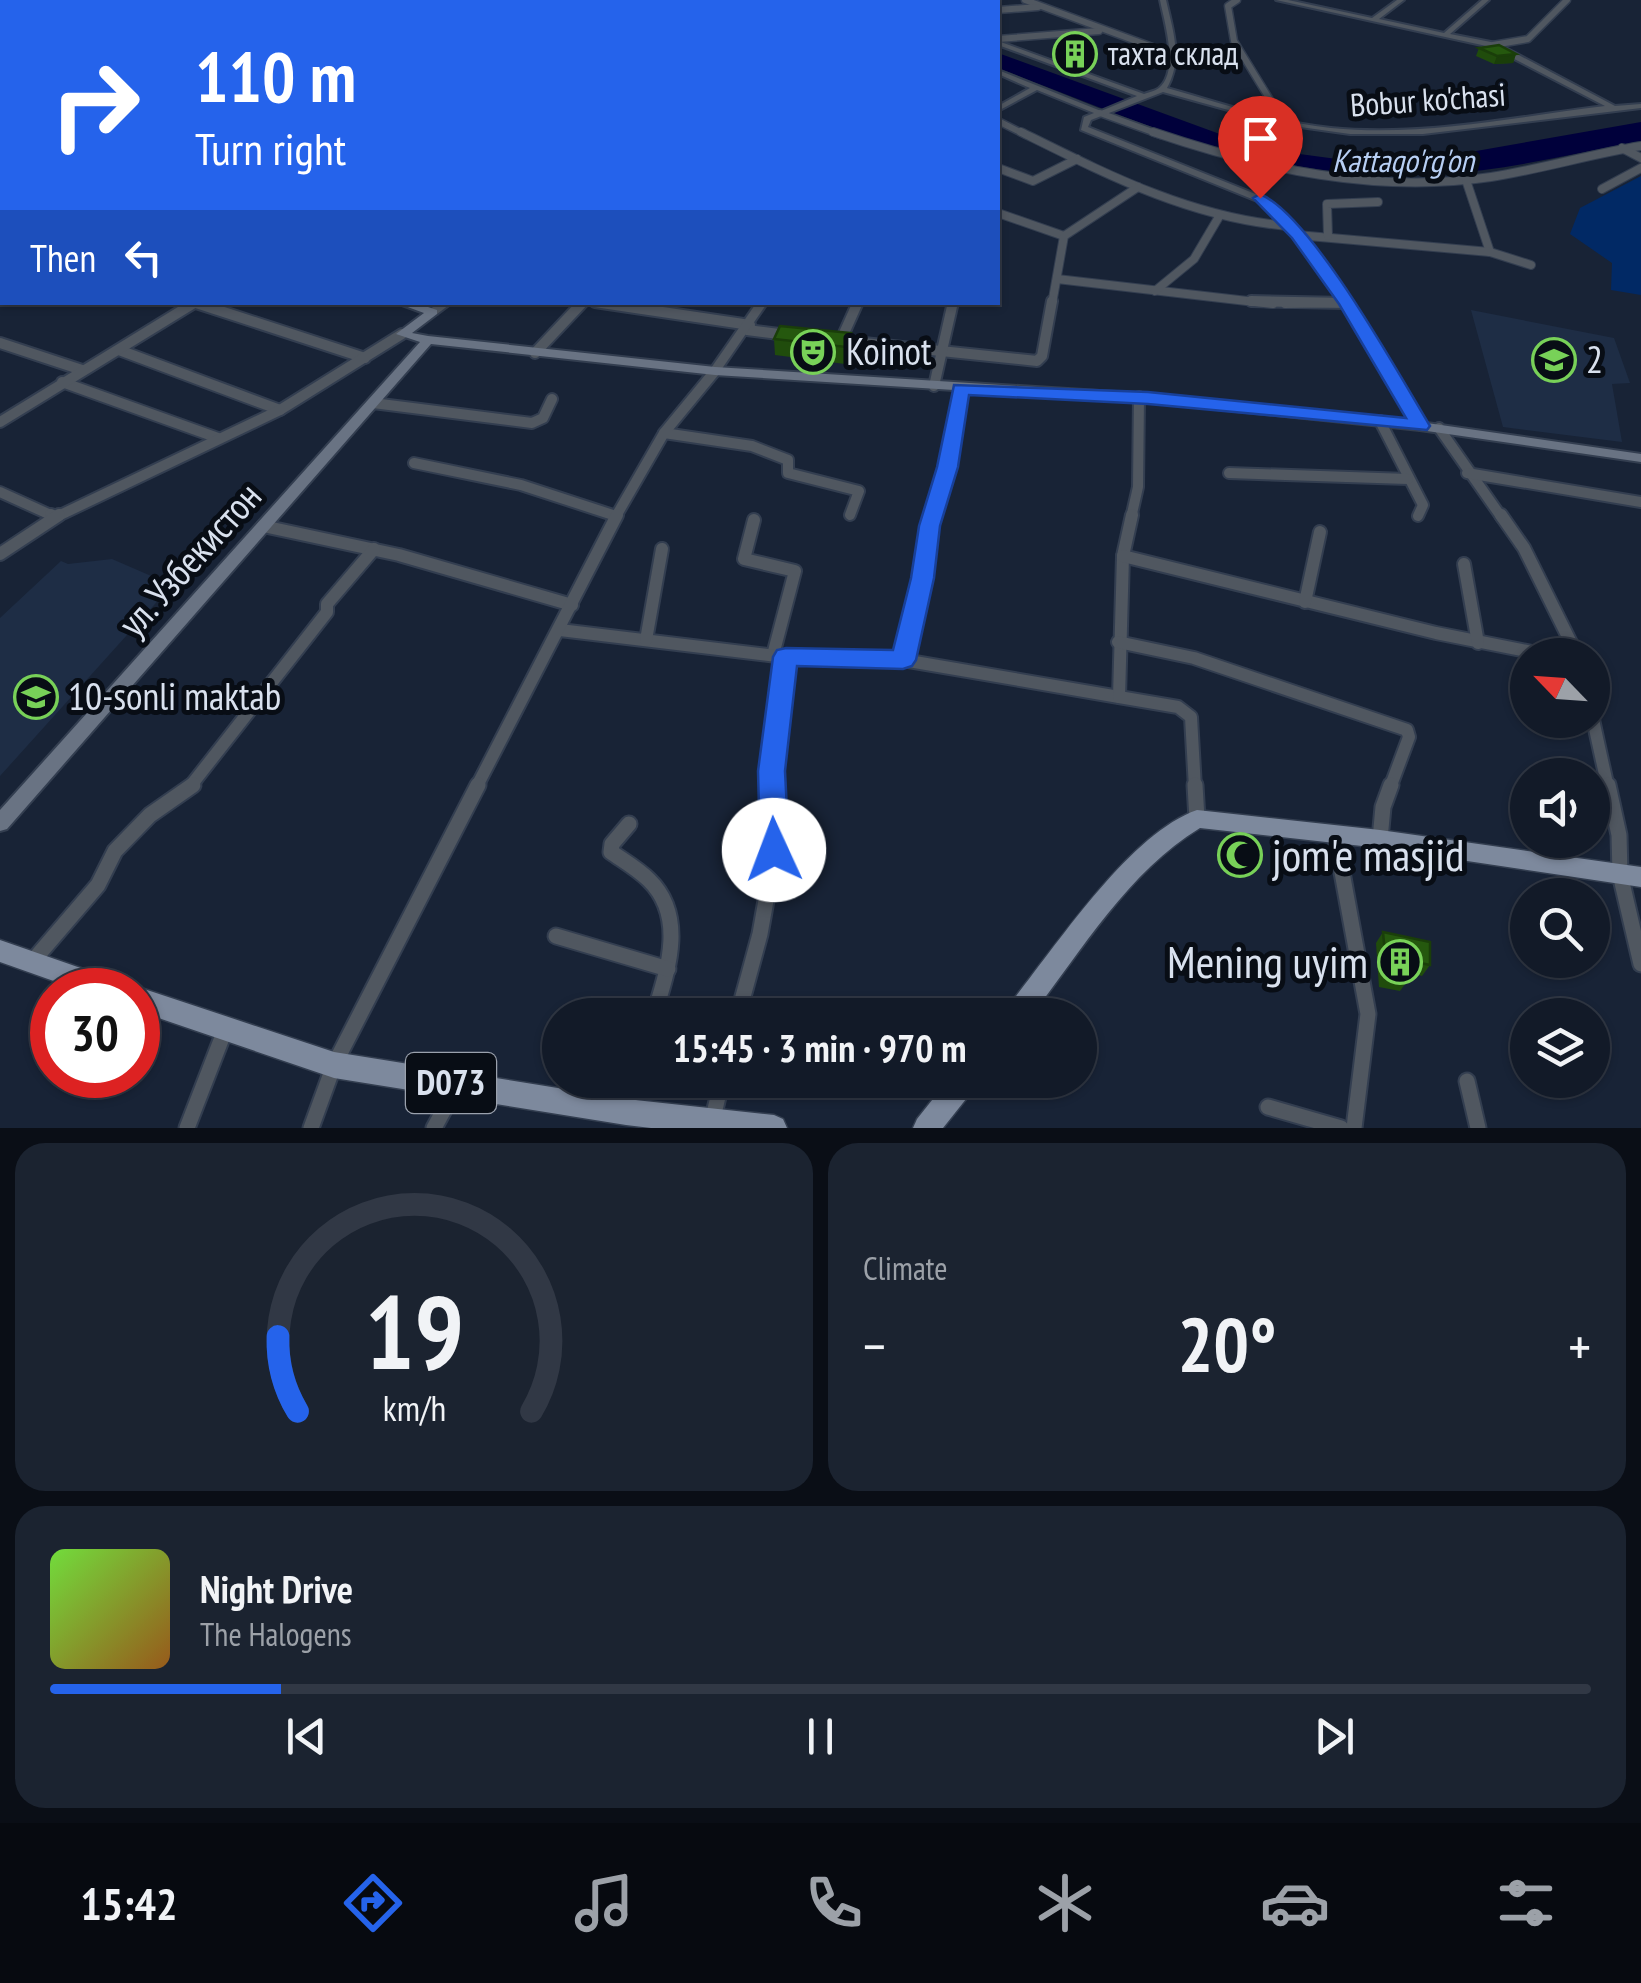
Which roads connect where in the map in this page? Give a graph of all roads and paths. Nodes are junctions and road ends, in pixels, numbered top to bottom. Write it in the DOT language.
graph roads {
  1 [pos="1025,0"];
  2 [pos="1162,0"];
  3 [pos="1237,0"];
  4 [pos="1279,0"];
  5 [pos="1401,0"];
  6 [pos="1486,0"];
  7 [pos="1568,0"];
  8 [pos="1042,7"];
  9 [pos="1000,10"];
  10 [pos="1373,20"];
  11 [pos="1104,30"];
  12 [pos="1445,35"];
  13 [pos="1000,41"];
  14 [pos="1000,42"];
  15 [pos="1493,45"];
  16 [pos="1174,55"];
  17 [pos="1000,73"];
  18 [pos="1037,88"];
  19 [pos="1163,89"];
  20 [pos="1140,98"];
  21 [pos="1641,106"];
  22 [pos="1612,107"];
  23 [pos="1000,108"];
  24 [pos="1102,112"];
  25 [pos="1283,121"];
  26 [pos="1000,122"];
  27 [pos="1641,146"];
  28 [pos="1622,148"];
  29 [pos="1077,158"];
  30 [pos="1641,158"];
  31 [pos="1641,168"];
  32 [pos="1000,169"];
  33 [pos="1466,180"];
  34 [pos="1138,186"];
  35 [pos="1602,188"];
  36 [pos="1378,202"];
  37 [pos="1000,214"];
  38 [pos="1220,215"];
  39 [pos="1287,226"];
  40 [pos="1298,234"];
  41 [pos="1064,236"];
  42 [pos="1328,236"];
  43 [pos="1490,252"];
  44 [pos="1531,265"];
  45 [pos="1057,279"];
  46 [pos="1154,291"];
  47 [pos="1347,303"];
  48 [pos="190,305"];
  49 [pos="199,305"];
  50 [pos="409,305"];
  51 [pos="444,305"];
  52 [pos="581,305"];
  53 [pos="760,305"];
  54 [pos="857,305"];
  55 [pos="952,305"];
  56 [pos="654,306"];
  57 [pos="433,312"];
  58 [pos="748,328"];
  59 [pos="402,334"];
  60 [pos="804,336"];
  61 [pos="822,338"];
  62 [pos="428,340"];
  63 [pos="842,340"];
  64 [pos="0,343"];
  65 [pos="118,350"];
  66 [pos="940,351"];
  67 [pos="535,353"];
  68 [pos="365,358"];
  69 [pos="82,370"];
  70 [pos="715,371"];
  71 [pos="62,382"];
  72 [pos="934,386"];
  73 [pos="961,389"];
  74 [pos="1139,397"];
  75 [pos="552,399"];
  76 [pos="372,403"];
  77 [pos="280,410"];
  78 [pos="0,422"];
  79 [pos="1380,422"];
  80 [pos="1420,426"];
  81 [pos="1438,428"];
  82 [pos="664,433"];
  83 [pos="218,438"];
  84 [pos="1641,458"];
  85 [pos="414,463"];
  86 [pos="1229,472"];
  87 [pos="1467,473"];
  88 [pos="1408,479"];
  89 [pos="0,492"];
  90 [pos="1641,502"];
  91 [pos="850,515"];
  92 [pos="616,516"];
  93 [pos="1418,516"];
  94 [pos="55,517"];
  95 [pos="754,520"];
  96 [pos="263,526"];
  97 [pos="1320,532"];
  98 [pos="374,549"];
  99 [pos="662,549"];
  100 [pos="0,554"];
  101 [pos="1123,556"];
  102 [pos="1464,564"];
  103 [pos="1305,602"];
  104 [pos="572,605"];
  105 [pos="560,630"];
  106 [pos="1569,638"];
  107 [pos="646,640"];
  108 [pos="1118,642"];
  109 [pos="1478,642"];
  110 [pos="1510,648"];
  111 [pos="779,656"];
  112 [pos="903,660"];
  113 [pos="1119,697"];
  114 [pos="1597,738"];
  115 [pos="1197,819"];
  116 [pos="0,823"];
  117 [pos="629,824"];
  118 [pos="1335,834"];
  119 [pos="1380,839"];
  120 [pos="1630,876"];
  121 [pos="556,936"];
  122 [pos="0,951"];
  123 [pos="32,962"];
  124 [pos="1641,964"];
  125 [pos="49,968"];
  126 [pos="668,969"];
  127 [pos="659,998"];
  128 [pos="743,998"];
  129 [pos="1031,998"];
  130 [pos="160,1007"];
  131 [pos="225,1030"];
  132 [pos="334,1065"];
  133 [pos="1467,1080"];
  134 [pos="458,1084"];
  135 [pos="718,1098"];
  136 [pos="950,1098"];
  137 [pos="1268,1106"];
  138 [pos="614,1117"];
  139 [pos="712,1122"];
  140 [pos="188,1128"];
  141 [pos="311,1128"];
  142 [pos="434,1128"];
  143 [pos="774,1128"];
  144 [pos="926,1128"];
  145 [pos="1340,1128"];
  146 [pos="1354,1128"];
  147 [pos="1478,1128"];
  1 -- 8 [label="street"];
  2 -- 16 [label="street"];
  3 -- 25 [label="street"];
  4 -- 10 [label="street"];
  5 -- 10 [label="street"];
  6 -- 12 [label="street"];
  7 -- 15 [label="street"];
  8 -- 9 [label="street"];
  8 -- 11 [label="street"];
  10 -- 12 [label="street"];
  11 -- 13 [label="street"];
  11 -- 16 [label="street"];
  12 -- 15 [label="street"];
  14 -- 20 [label="street"];
  15 -- 22 [label="street"];
  16 -- 19 [label="street"];
  17 -- 18 [label="street"];
  18 -- 23 [label="street"];
  18 -- 24 [label="street"];
  19 -- 20 [label="street"];
  19 -- 25 [label="street, Bobur ko'chasi"];
  20 -- 24 [label="street"];
  21 -- 22 [label="street, Bobur ko'chasi"];
  22 -- 25 [label="street, Bobur ko'chasi"];
  24 -- 33 [label="street"];
  24 -- 39 [label="street"];
  26 -- 29 [label="street"];
  27 -- 28 [label="street"];
  28 -- 30 [label="street"];
  28 -- 33 [label="street"];
  29 -- 32 [label="street"];
  29 -- 34 [label="street"];
  31 -- 35 [label="street"];
  33 -- 43 [label="street"];
  34 -- 38 [label="street"];
  34 -- 41 [label="street"];
  36 -- 42 [label="street"];
  37 -- 41 [label="street"];
  38 -- 39 [label="street"];
  38 -- 46 [label="street"];
  39 -- 40 [label="street"];
  40 -- 42 [label="street"];
  40 -- 47 [label="street"];
  41 -- 45 [label="street"];
  42 -- 43 [label="street"];
  43 -- 44 [label="street"];
  45 -- 46 [label="street"];
  45 -- 66 [label="street"];
  46 -- 47 [label="street"];
  47 -- 80 [label="street"];
  48 -- 65 [label="street"];
  49 -- 68 [label="street"];
  50 -- 57 [label="main road"];
  51 -- 57 [label="street"];
  52 -- 67 [label="street"];
  53 -- 58 [label="street"];
  54 -- 63 [label="street"];
  55 -- 66 [label="street"];
  56 -- 58 [label="street"];
  57 -- 59 [label="main road"];
  58 -- 60 [label="street"];
  58 -- 70 [label="street"];
  59 -- 62 [label="main road"];
  59 -- 68 [label="street"];
  61 -- 63 [label="street"];
  62 -- 67 [label="main road"];
  62 -- 76 [label="main road, ул. Узбекистон"];
  63 -- 66 [label="street"];
  64 -- 69 [label="street"];
  65 -- 69 [label="street"];
  65 -- 77 [label="street"];
  66 -- 72 [label="street"];
  67 -- 70 [label="main road"];
  68 -- 77 [label="street"];
  69 -- 71 [label="street"];
  70 -- 72 [label="main road"];
  70 -- 82 [label="street"];
  71 -- 78 [label="street"];
  71 -- 83 [label="street"];
  72 -- 73 [label="main road"];
  73 -- 74 [label="main road"];
  73 -- 112 [label="street"];
  74 -- 79 [label="main road"];
  74 -- 101 [label="street"];
  75 -- 76 [label="street"];
  76 -- 96 [label="main road, ул. Узбекистон"];
  77 -- 83 [label="street"];
  79 -- 80 [label="main road"];
  79 -- 88 [label="street"];
  80 -- 81 [label="main road"];
  81 -- 84 [label="main road"];
  81 -- 87 [label="street"];
  82 -- 91 [label="street"];
  82 -- 92 [label="street"];
  83 -- 94 [label="street"];
  85 -- 92 [label="street"];
  86 -- 88 [label="street"];
  87 -- 90 [label="street"];
  87 -- 106 [label="street"];
  88 -- 93 [label="street"];
  89 -- 94 [label="street"];
  92 -- 104 [label="street"];
  94 -- 100 [label="street"];
  95 -- 111 [label="street"];
  96 -- 98 [label="street"];
  96 -- 116 [label="main road, ул. Узбекистон"];
  97 -- 103 [label="street"];
  98 -- 104 [label="street"];
  98 -- 123 [label="street"];
  99 -- 107 [label="street"];
  101 -- 103 [label="street"];
  101 -- 108 [label="street"];
  102 -- 109 [label="street"];
  103 -- 109 [label="street"];
  104 -- 105 [label="street"];
  105 -- 107 [label="street"];
  105 -- 132 [label="street"];
  107 -- 111 [label="street"];
  108 -- 113 [label="street"];
  108 -- 119 [label="street"];
  109 -- 110 [label="street"];
  111 -- 112 [label="street"];
  111 -- 128 [label="street"];
  112 -- 113 [label="street"];
  113 -- 115 [label="street"];
  114 -- 120 [label="street"];
  115 -- 118 [label="main road"];
  115 -- 129 [label="main road"];
  117 -- 126 [label="street"];
  118 -- 119 [label="main road"];
  118 -- 146 [label="street"];
  119 -- 120 [label="main road"];
  120 -- 124 [label="street"];
  121 -- 126 [label="street"];
  122 -- 123 [label="main road"];
  123 -- 125 [label="main road"];
  126 -- 127 [label="street"];
  130 -- 131 [label="main road, D073"];
  131 -- 132 [label="main road, D073"];
  131 -- 140 [label="street"];
  132 -- 134 [label="main road, D073"];
  132 -- 141 [label="street"];
  133 -- 147 [label="street"];
  134 -- 138 [label="main road, D073"];
  134 -- 142 [label="street"];
  135 -- 139 [label="street"];
  136 -- 144 [label="main road"];
  137 -- 145 [label="street"];
  138 -- 139 [label="main road, D073"];
  139 -- 143 [label="main road, D073"];
}
